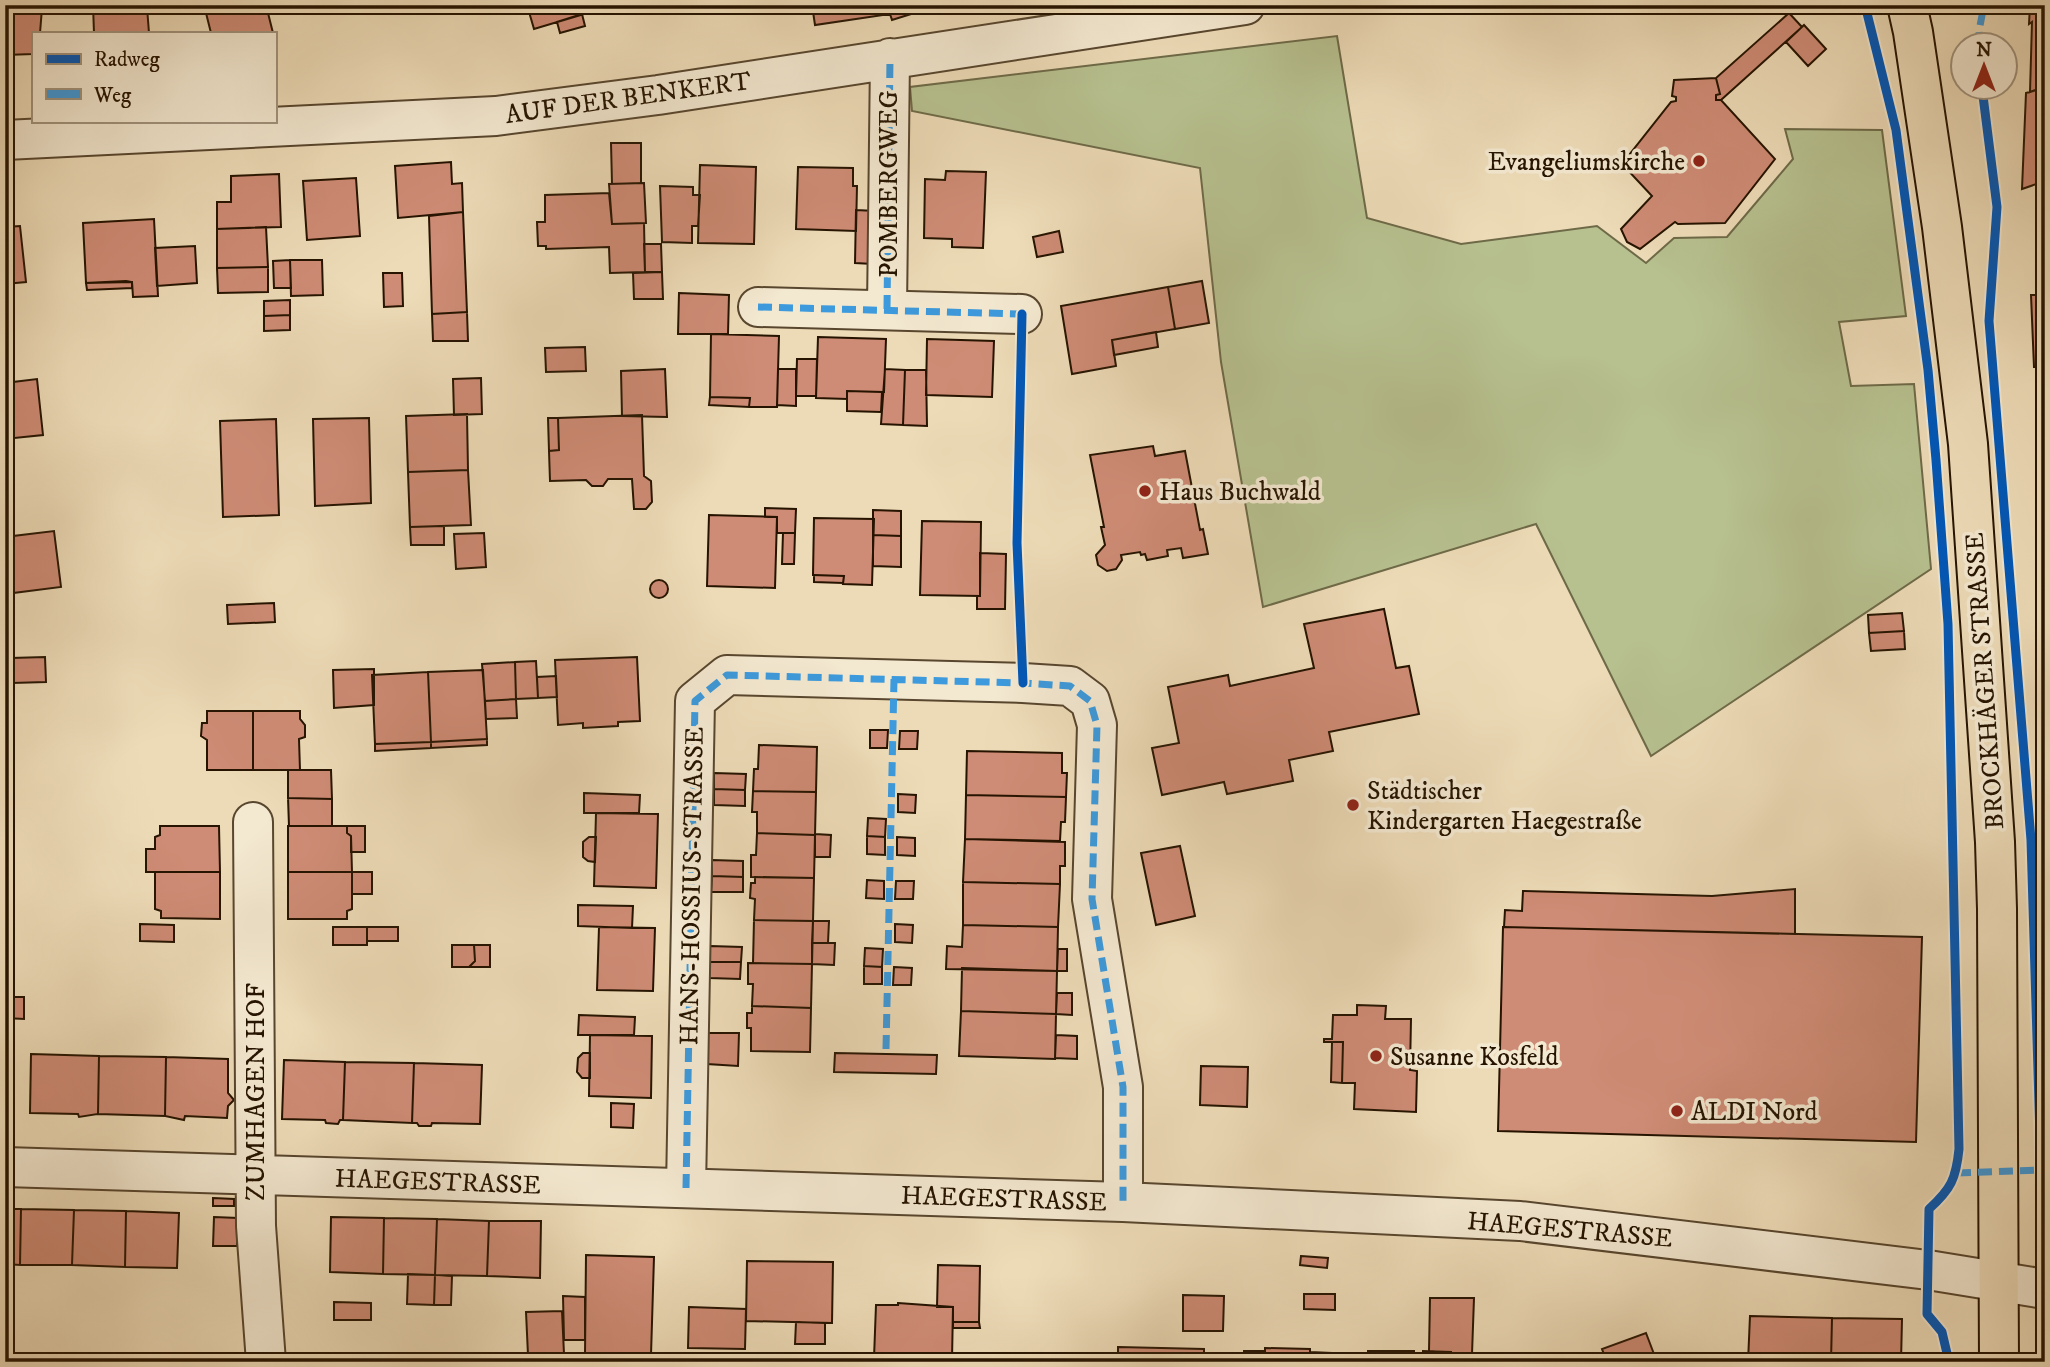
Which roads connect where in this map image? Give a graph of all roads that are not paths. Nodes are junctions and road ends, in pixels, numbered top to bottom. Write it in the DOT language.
graph roads {
  1 [pos="1245,5"];
  2 [pos="1915,14"];
  3 [pos="890,58"];
  4 [pos="5,140"];
  5 [pos="758,307"];
  6 [pos="887,309"];
  7 [pos="1022,314"];
  8 [pos="254,822"];
  9 [pos="5,1167"];
  10 [pos="256,1176"];
  11 [pos="687,1188"];
  12 [pos="1123,1202"];
  13 [pos="1999,1282"];
  14 [pos="2045,1289"];
  15 [pos="266,1362"];
  16 [pos="1999,1362"];
  1 -- 3 [label="street, AUF DER BENKERT"];
  2 -- 13 [label="main road, BROCKHÄGER STRASSE"];
  3 -- 4 [label="street, AUF DER BENKERT"];
  3 -- 6 [label="street, POMBERGWEG"];
  5 -- 6 [label="street, POMBERGWEG"];
  6 -- 7 [label="street, POMBERGWEG"];
  8 -- 10 [label="street, ZUMHAGEN HOF"];
  9 -- 10 [label="street, HAEGESTRASSE"];
  10 -- 11 [label="street, HAEGESTRASSE"];
  10 -- 15 [label="street, ZUMHAGEN HOF"];
  11 -- 12 [label="street, HAEGESTRASSE"];
  11 -- 12 [label="street, HANS-HOSSIUS-STRASSE"];
  12 -- 13 [label="street, HAEGESTRASSE"];
  13 -- 14 [label="street, HAEGESTRASSE"];
  13 -- 16 [label="main road, BROCKHÄGER STRASSE"];
}
